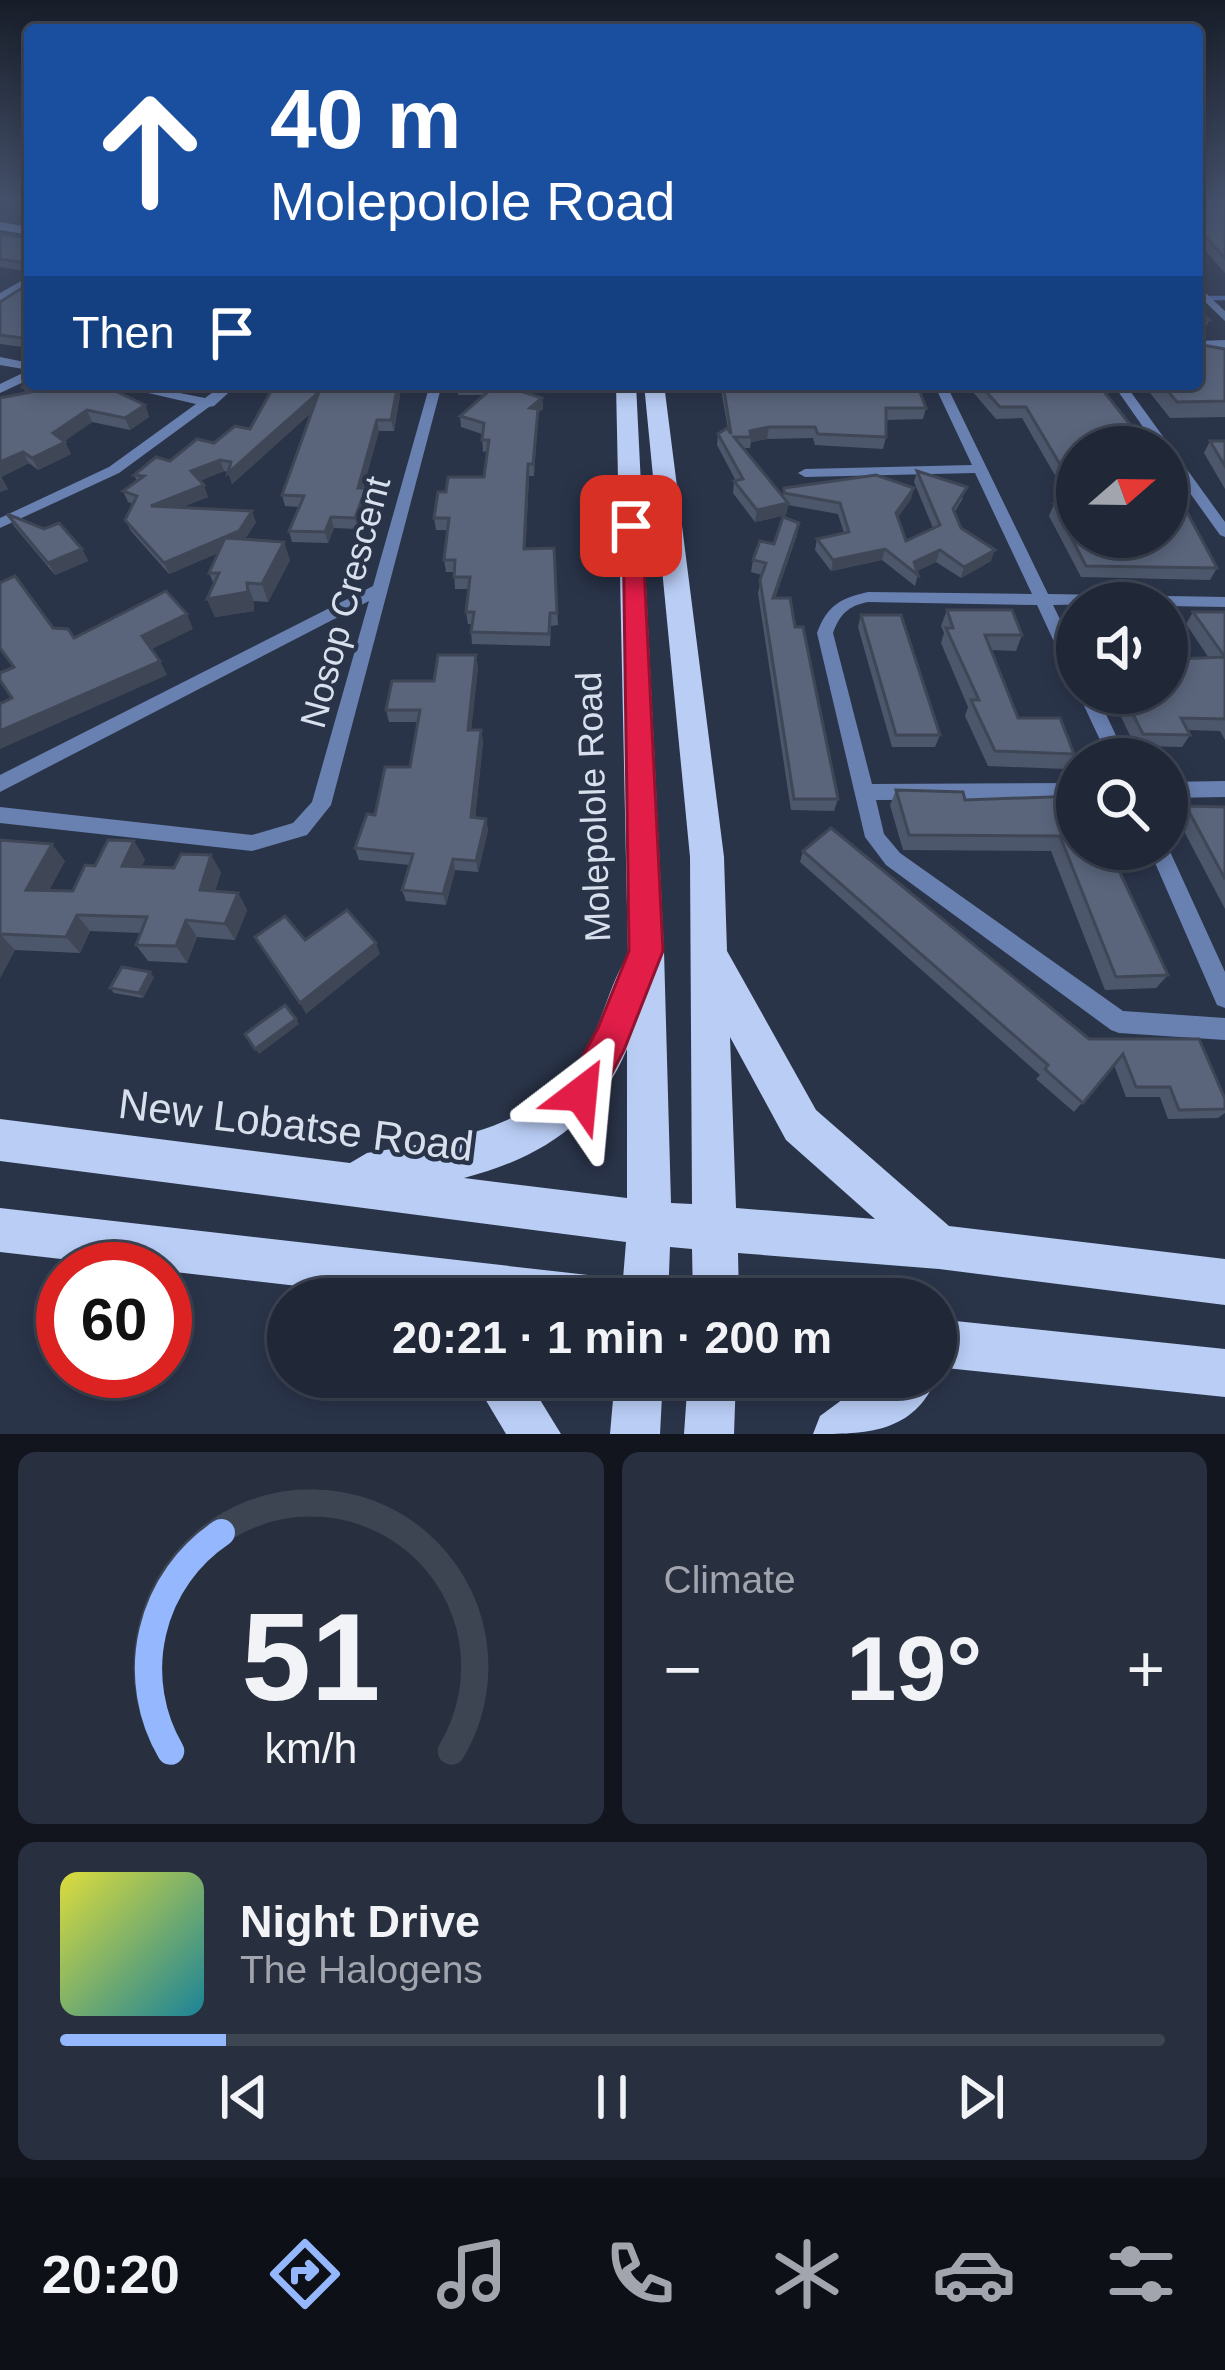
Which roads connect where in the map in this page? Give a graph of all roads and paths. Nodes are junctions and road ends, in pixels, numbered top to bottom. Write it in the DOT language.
graph roads {
  1 [pos="1203,296"];
  2 [pos="1225,318"];
  3 [pos="144,390"];
  4 [pos="225,390"];
  5 [pos="434,390"];
  6 [pos="626,390"];
  7 [pos="655,390"];
  8 [pos="943,390"];
  9 [pos="1123,390"];
  10 [pos="210,404"];
  11 [pos="1149,426"];
  12 [pos="977,469"];
  13 [pos="806,472"];
  14 [pos="1188,480"];
  15 [pos="0,524"];
  16 [pos="1225,532"];
  17 [pos="379,589"];
  18 [pos="1044,601"];
  19 [pos="1225,602"];
  20 [pos="1056,627"];
  21 [pos="0,784"];
  22 [pos="1225,789"];
  23 [pos="1188,790"];
  24 [pos="1056,791"];
  25 [pos="862,792"];
  26 [pos="0,815"];
  27 [pos="1170,870"];
  28 [pos="711,947"];
  29 [pos="646,951"];
  30 [pos="1216,955"];
  31 [pos="1225,997"];
  32 [pos="1225,1029"];
  33 [pos="0,1140"];
  34 [pos="338,1179"];
  35 [pos="650,1222"];
  36 [pos="717,1226"];
  37 [pos="0,1230"];
  38 [pos="939,1246"];
  39 [pos="340,1272"];
  40 [pos="351,1278"];
  41 [pos="401,1278"];
  42 [pos="646,1278"];
  43 [pos="716,1278"];
  44 [pos="1225,1282"];
  45 [pos="957,1353"];
  46 [pos="1225,1373"];
  47 [pos="511,1398"];
  48 [pos="638,1398"];
  49 [pos="711,1398"];
  50 [pos="885,1398"];
  51 [pos="536,1434"];
  52 [pos="635,1434"];
  53 [pos="709,1434"];
  54 [pos="838,1434"];
  1 -- 2 [label="street"];
  3 -- 10 [label="street"];
  4 -- 10 [label="street"];
  5 -- 17 [label="street, Nosop Crescent"];
  6 -- 29 [label="main road, Molepolole Road"];
  7 -- 28 [label="main road"];
  8 -- 12 [label="street"];
  9 -- 11 [label="street"];
  10 -- 15 [label="street"];
  12 -- 13 [label="street"];
  12 -- 18 [label="street"];
  14 -- 16 [label="street"];
  17 -- 21 [label="street"];
  17 -- 26 [label="street, Nosop Crescent"];
  18 -- 19 [label="street"];
  18 -- 20 [label="street"];
  18 -- 25 [label="street"];
  22 -- 23 [label="street"];
  24 -- 25 [label="street"];
  25 -- 32 [label="street"];
  27 -- 30 [label="street"];
  28 -- 36 [label="main road"];
  28 -- 38 [label="main road"];
  29 -- 34 [label="main road"];
  29 -- 35 [label="main road, Molepolole Road"];
  30 -- 31 [label="street"];
  33 -- 34 [label="main road, New Lobatse Road"];
  34 -- 35 [label="main road, New Lobatse Road"];
  35 -- 36 [label="main road, New Lobatse Road"];
  35 -- 42 [label="main road, Molepolole Road"];
  36 -- 38 [label="main road"];
  36 -- 43 [label="main road"];
  37 -- 39 [label="main road"];
  38 -- 44 [label="main road"];
  39 -- 40 [label="main road"];
  39 -- 41 [label="main road"];
  45 -- 46 [label="main road"];
  47 -- 51 [label="main road"];
  48 -- 52 [label="main road"];
  49 -- 53 [label="main road"];
  50 -- 54 [label="main road"];
}
